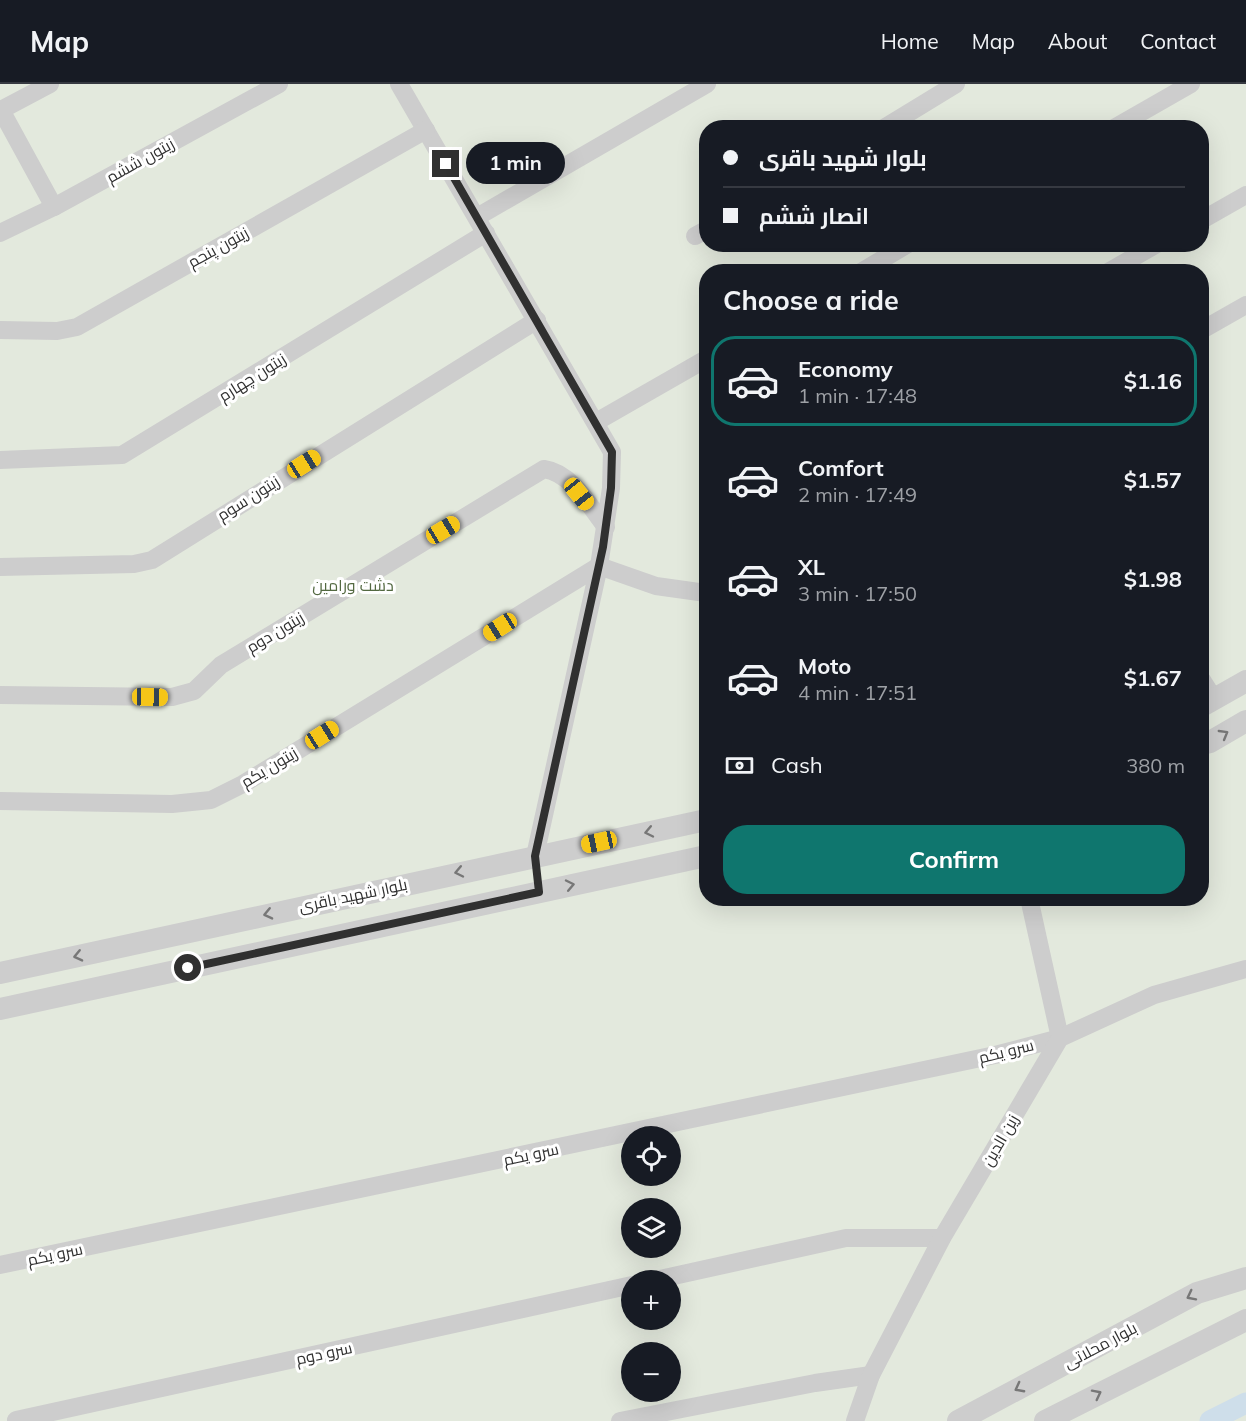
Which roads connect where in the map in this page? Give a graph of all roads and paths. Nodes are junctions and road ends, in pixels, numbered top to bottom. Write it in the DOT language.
graph roads {
  1 [pos="50,84"];
  2 [pos="279,84"];
  3 [pos="399,84"];
  4 [pos="707,84"];
  5 [pos="956,84"];
  6 [pos="1191,84"];
  7 [pos="897,120"];
  8 [pos="1128,120"];
  9 [pos="426,130"];
  10 [pos="1246,195"];
  11 [pos="54,207"];
  12 [pos="1209,216"];
  13 [pos="477,217"];
  14 [pos="0,233"];
  15 [pos="486,233"];
  16 [pos="895,252"];
  17 [pos="1143,252"];
  18 [pos="874,264"];
  19 [pos="1122,264"];
  20 [pos="1246,305"];
  21 [pos="537,321"];
  22 [pos="1209,326"];
  23 [pos="0,330"];
  24 [pos="699,363"];
  25 [pos="596,423"];
  26 [pos="0,460"];
  27 [pos="606,527"];
  28 [pos="599,566"];
  29 [pos="0,567"];
  30 [pos="699,592"];
  31 [pos="1246,681"];
  32 [pos="0,695"];
  33 [pos="1209,701"];
  34 [pos="1246,721"];
  35 [pos="1209,740"];
  36 [pos="0,801"];
  37 [pos="699,821"];
  38 [pos="535,856"];
  39 [pos="699,858"];
  40 [pos="539,892"];
  41 [pos="1031,906"];
  42 [pos="1246,969"];
  43 [pos="0,974"];
  44 [pos="0,1009"];
  45 [pos="1060,1038"];
  46 [pos="942,1238"];
  47 [pos="0,1265"];
  48 [pos="681,1274"];
  49 [pos="1246,1278"];
  50 [pos="621,1287"];
  51 [pos="1246,1320"];
  52 [pos="871,1376"];
  53 [pos="16,1420"];
  54 [pos="620,1421"];
  55 [pos="855,1421"];
  56 [pos="958,1421"];
  57 [pos="1045,1421"];
  1 -- 11 [label="street"];
  2 -- 11 [label="street, زیتون ششم"];
  3 -- 9 [label="street"];
  4 -- 13 [label="street"];
  5 -- 7 [label="street"];
  6 -- 8 [label="street"];
  9 -- 13 [label="street"];
  9 -- 23 [label="street, زیتون پنجم"];
  10 -- 12 [label="street"];
  11 -- 14 [label="street, زیتون ششم"];
  13 -- 15 [label="street"];
  15 -- 21 [label="street"];
  15 -- 26 [label="street, زیتون چهارم"];
  16 -- 18 [label="street"];
  17 -- 19 [label="street"];
  20 -- 22 [label="street"];
  21 -- 25 [label="street"];
  21 -- 29 [label="street, زیتون سوم"];
  24 -- 25 [label="street"];
  25 -- 27 [label="street"];
  27 -- 28 [label="street"];
  27 -- 32 [label="street, زیتون دوم"];
  28 -- 30 [label="street"];
  28 -- 36 [label="street, زیتون یکم"];
  28 -- 38 [label="street"];
  31 -- 33 [label="street"];
  35 -- 34 [label="street, one-way"];
  37 -- 38 [label="street, بلوار شهید باقری, one-way"];
  38 -- 40 [label="street"];
  38 -- 43 [label="street, بلوار شهید باقری, one-way"];
  40 -- 39 [label="street, one-way"];
  40 -- 44 [label="street"];
  41 -- 45 [label="street"];
  42 -- 45 [label="street"];
  45 -- 46 [label="street, زین الدین"];
  45 -- 47 [label="street, سرو یکم"];
  46 -- 48 [label="street"];
  46 -- 52 [label="street, زین الدین"];
  49 -- 56 [label="street, بلوار محلاتی, one-way"];
  50 -- 53 [label="street, سرو دوم"];
  57 -- 51 [label="street, one-way"];
  52 -- 54 [label="street"];
  52 -- 55 [label="street, زین الدین"];
}
